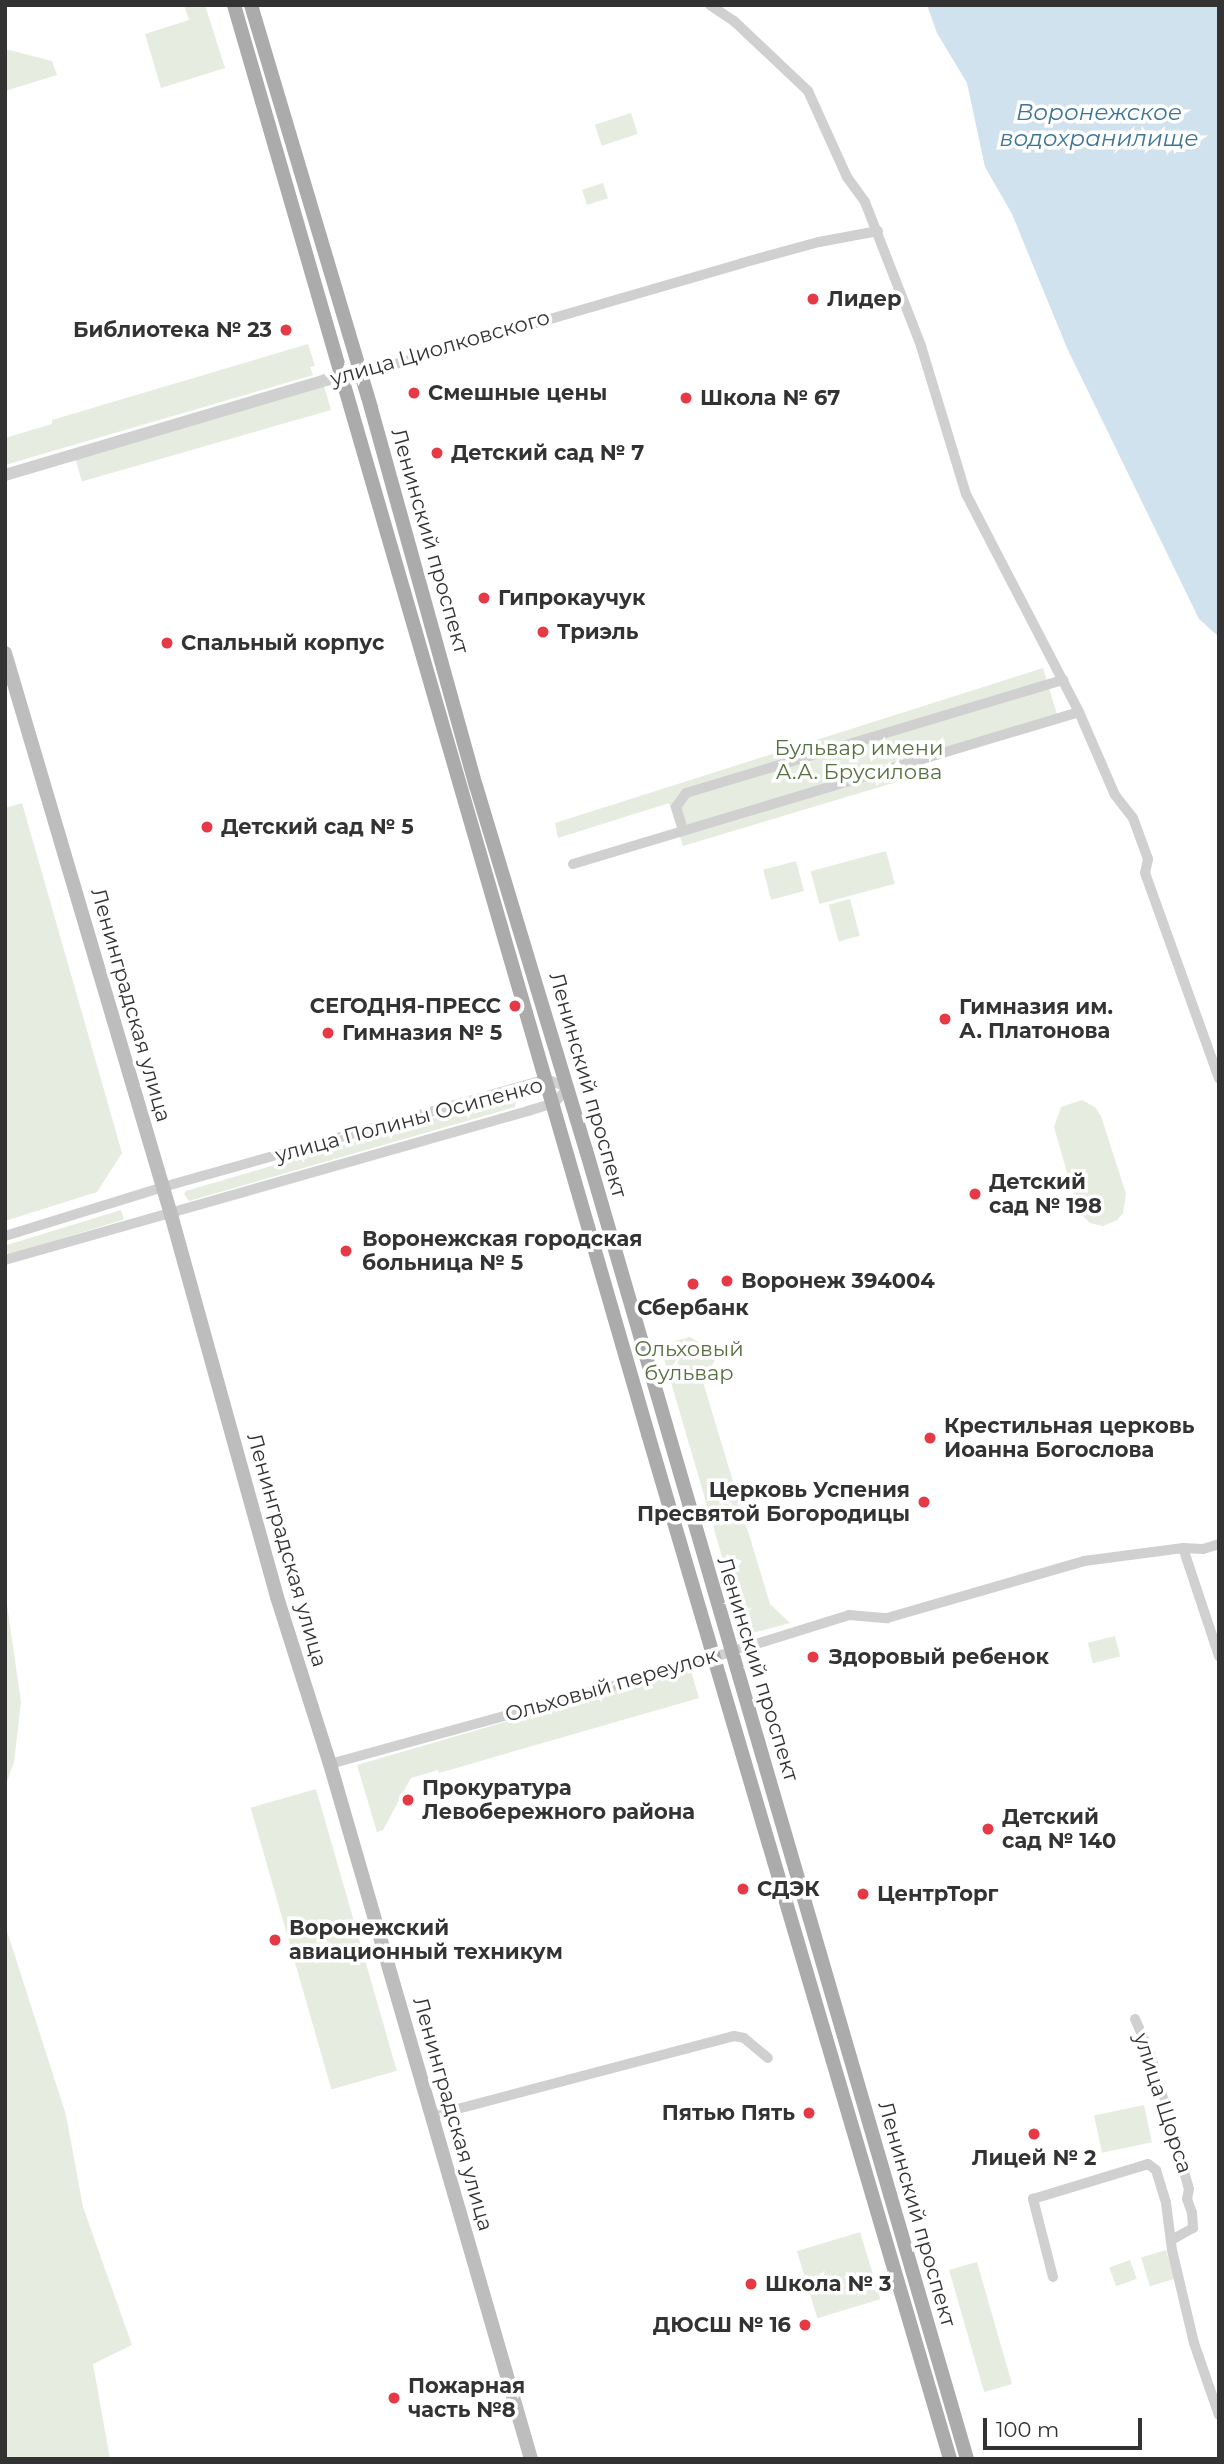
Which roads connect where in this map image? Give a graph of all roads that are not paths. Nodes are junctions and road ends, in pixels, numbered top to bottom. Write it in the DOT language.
graph roads {
  1 [pos="234,5"];
  2 [pos="251,5"];
  3 [pos="710,5"];
  4 [pos="878,231"];
  5 [pos="361,374"];
  6 [pos="341,376"];
  7 [pos="5,475"];
  8 [pos="5,653"];
  9 [pos="1063,680"];
  10 [pos="1079,712"];
  11 [pos="683,830"];
  12 [pos="573,864"];
  13 [pos="1219,1078"];
  14 [pos="547,1079"];
  15 [pos="568,1088"];
  16 [pos="554,1103"];
  17 [pos="163,1187"];
  18 [pos="170,1211"];
  19 [pos="5,1236"];
  20 [pos="5,1259"];
  21 [pos="1219,1544"];
  22 [pos="1182,1548"];
  23 [pos="731,1651"];
  24 [pos="1219,1656"];
  25 [pos="715,1657"];
  26 [pos="330,1764"];
  27 [pos="1135,2019"];
  28 [pos="768,2057"];
  29 [pos="431,2116"];
  30 [pos="1173,2239"];
  31 [pos="1053,2277"];
  32 [pos="1219,2415"];
  33 [pos="531,2459"];
  34 [pos="950,2459"];
  35 [pos="967,2459"];
  1 -- 6 [label="main road, Ленинский проспект"];
  2 -- 5 [label="main road, Ленинский проспект"];
  3 -- 4 [label="street"];
  4 -- 5 [label="street, улица Циолковского"];
  4 -- 9 [label="street"];
  5 -- 6 [label="street, улица Циолковского"];
  5 -- 15 [label="main road, Ленинский проспект"];
  6 -- 7 [label="street, улица Циолковского"];
  6 -- 14 [label="main road, Ленинский проспект"];
  8 -- 17 [label="main road, Ленинградская улица"];
  9 -- 10 [label="street"];
  9 -- 11 [label="street"];
  10 -- 11 [label="street"];
  10 -- 13 [label="street"];
  11 -- 12 [label="street"];
  14 -- 15 [label="street, улица Полины Осипенко"];
  14 -- 16 [label="main road, Ленинский проспект"];
  14 -- 17 [label="street, улица Полины Осипенко"];
  15 -- 16 [label="street, улица Полины Осипенко"];
  15 -- 23 [label="main road, Ленинский проспект"];
  16 -- 18 [label="street, улица Полины Осипенко"];
  16 -- 25 [label="main road, Ленинский проспект"];
  17 -- 18 [label="main road, Ленинградская улица"];
  17 -- 19 [label="street, улица Полины Осипенко"];
  18 -- 20 [label="street, улица Полины Осипенко"];
  18 -- 26 [label="main road, Ленинградская улица"];
  21 -- 22 [label="street, Ольховый переулок"];
  22 -- 23 [label="street, Ольховый переулок"];
  22 -- 24 [label="street"];
  23 -- 25 [label="street, Ольховый переулок"];
  23 -- 35 [label="main road, Ленинский проспект"];
  25 -- 26 [label="street, Ольховый переулок"];
  25 -- 34 [label="main road, Ленинский проспект"];
  26 -- 29 [label="main road, Ленинградская улица"];
  27 -- 30 [label="street, улица Щорса"];
  28 -- 29 [label="street"];
  29 -- 33 [label="main road, Ленинградская улица"];
  30 -- 31 [label="street"];
  30 -- 32 [label="street"];
}
